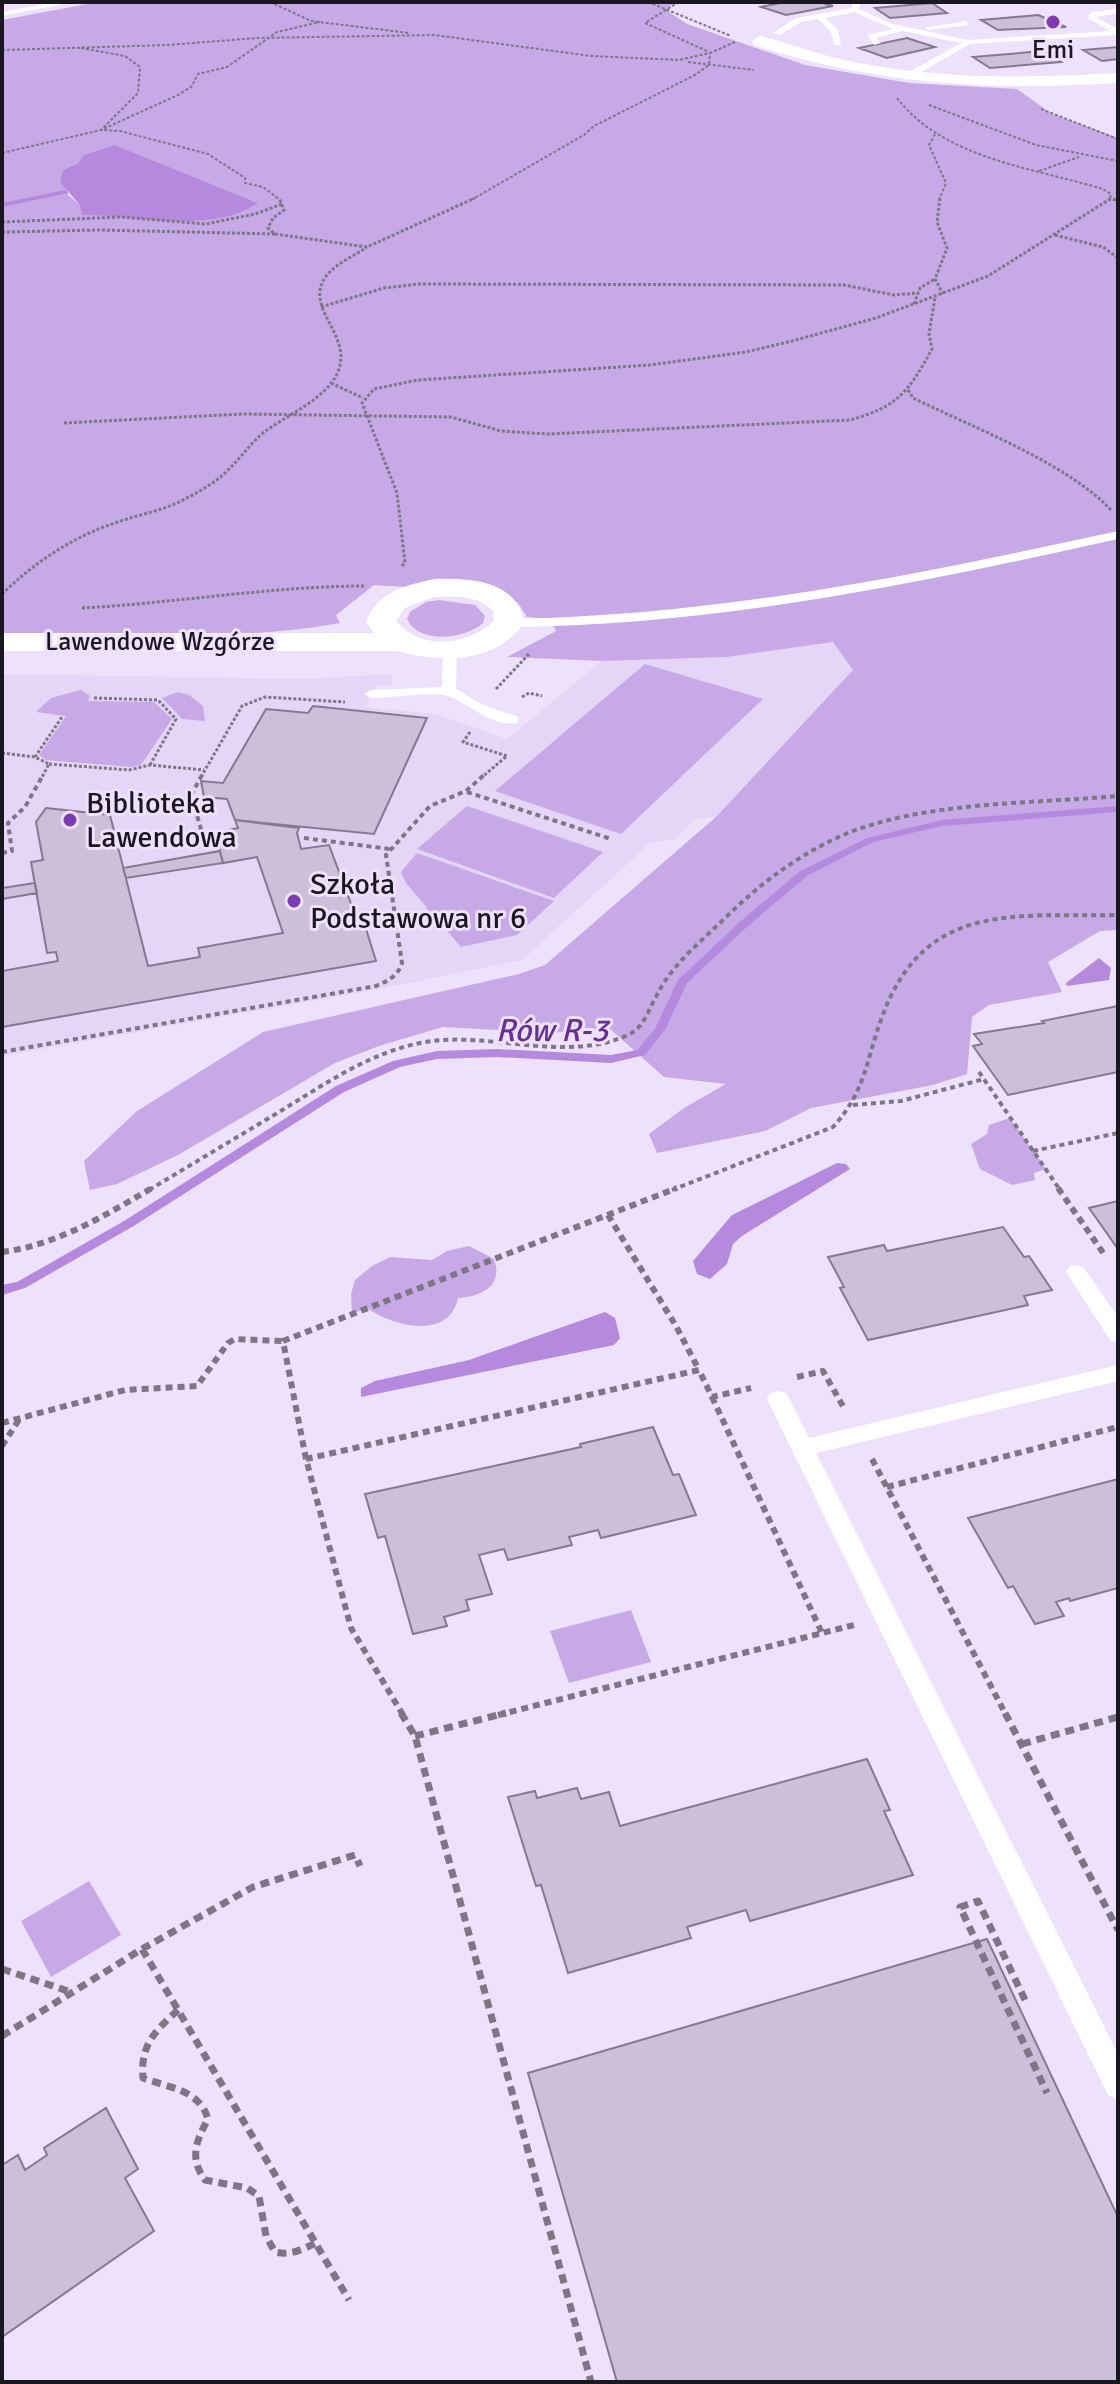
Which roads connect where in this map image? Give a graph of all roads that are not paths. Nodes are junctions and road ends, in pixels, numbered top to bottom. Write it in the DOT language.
graph roads {
  1 [pos="69,2"];
  2 [pos="856,6"];
  3 [pos="1118,11"];
  4 [pos="2,14"];
  5 [pos="819,16"];
  6 [pos="966,23"];
  7 [pos="903,29"];
  8 [pos="917,32"];
  9 [pos="777,33"];
  10 [pos="1118,33"];
  11 [pos="760,41"];
  12 [pos="968,42"];
  13 [pos="838,43"];
  14 [pos="877,43"];
  15 [pos="1118,78"];
  16 [pos="901,84"];
  17 [pos="1118,535"];
  18 [pos="509,623"];
  19 [pos="391,632"];
  20 [pos="2,642"];
  21 [pos="450,649"];
  22 [pos="449,691"];
  23 [pos="371,694"];
  24 [pos="513,720"];
  25 [pos="1076,1272"];
  26 [pos="1118,1334"];
  27 [pos="1118,1373"];
  28 [pos="774,1392"];
  29 [pos="802,1448"];
  30 [pos="1118,2085"];
  1 -- 4 [label="lane"];
  2 -- 5 [label="lane"];
  2 -- 7 [label="lane"];
  3 -- 10 [label="lane"];
  5 -- 9 [label="lane"];
  5 -- 13 [label="lane"];
  6 -- 8 [label="lane"];
  7 -- 8 [label="lane"];
  7 -- 14 [label="lane"];
  8 -- 12 [label="lane"];
  10 -- 12 [label="lane"];
  11 -- 16 [label="street"];
  12 -- 16 [label="lane"];
  15 -- 16 [label="street"];
  17 -- 18 [label="lane"];
  18 -- 19 [label="street"];
  18 -- 21 [label="street, Lawendowe Wzgórze"];
  19 -- 20 [label="street, Lawendowe Wzgórze"];
  19 -- 21 [label="street, Lawendowe Wzgórze"];
  21 -- 22 [label="lane"];
  22 -- 23 [label="lane"];
  22 -- 24 [label="lane"];
  25 -- 26 [label="lane"];
  27 -- 29 [label="lane"];
  28 -- 29 [label="lane"];
  29 -- 30 [label="lane"];
}
